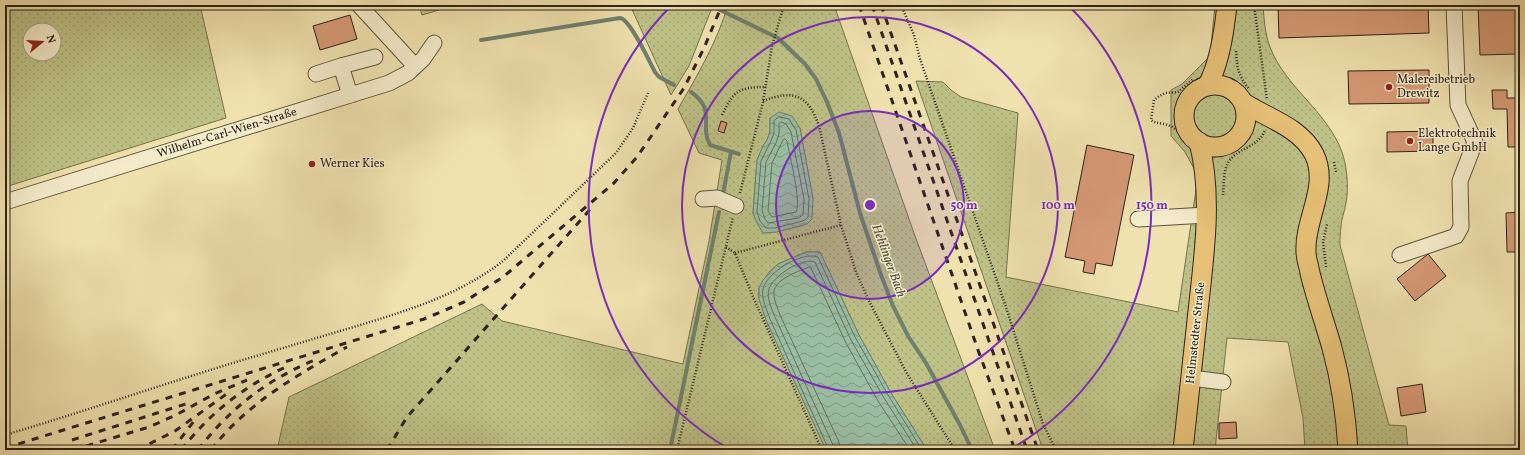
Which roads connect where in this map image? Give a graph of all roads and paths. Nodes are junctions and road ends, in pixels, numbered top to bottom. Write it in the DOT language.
graph roads {
  1 [pos="359,5"];
  2 [pos="784,5"];
  3 [pos="901,5"];
  4 [pos="1227,5"];
  5 [pos="1254,5"];
  6 [pos="1454,5"];
  7 [pos="434,43"];
  8 [pos="375,57"];
  9 [pos="341,66"];
  10 [pos="415,66"];
  11 [pos="1226,66"];
  12 [pos="316,74"];
  13 [pos="1208,85"];
  14 [pos="766,87"];
  15 [pos="648,93"];
  16 [pos="350,95"];
  17 [pos="1239,97"];
  18 [pos="763,102"];
  19 [pos="722,115"];
  20 [pos="1267,122"];
  21 [pos="1241,133"];
  22 [pos="1193,142"];
  23 [pos="1223,158"];
  24 [pos="1222,198"];
  25 [pos="703,199"];
  26 [pos="5,202"];
  27 [pos="736,206"];
  28 [pos="1206,215"];
  29 [pos="1138,219"];
  30 [pos="841,225"];
  31 [pos="726,247"];
  32 [pos="735,253"];
  33 [pos="1400,255"];
  34 [pos="1191,378"];
  35 [pos="1223,382"];
  36 [pos="5,435"];
  37 [pos="677,450"];
  38 [pos="822,450"];
  39 [pos="955,450"];
  40 [pos="1056,450"];
  41 [pos="1183,450"];
  42 [pos="1348,450"];
  1 -- 10 [label="street"];
  2 -- 14 [label="path"];
  3 -- 40 [label="path"];
  4 -- 11 [label="main road"];
  5 -- 20 [label="path"];
  6 -- 33 [label="street"];
  7 -- 10 [label="street, Wilhelm-Carl-Wien-Straße"];
  8 -- 9 [label="street"];
  9 -- 12 [label="street"];
  9 -- 16 [label="street"];
  10 -- 16 [label="street, Wilhelm-Carl-Wien-Straße"];
  11 -- 13 [label="main road"];
  11 -- 17 [label="main road"];
  11 -- 22 [label="path"];
  13 -- 17 [label="main road"];
  13 -- 22 [label="main road"];
  14 -- 18 [label="path"];
  14 -- 19 [label="path"];
  15 -- 36 [label="path"];
  16 -- 26 [label="street, Wilhelm-Carl-Wien-Straße"];
  17 -- 20 [label="main road"];
  17 -- 21 [label="main road"];
  18 -- 27 [label="path"];
  18 -- 30 [label="path"];
  20 -- 21 [label="main road"];
  20 -- 23 [label="path"];
  20 -- 42 [label="main road"];
  21 -- 23 [label="main road"];
  22 -- 23 [label="main road"];
  22 -- 28 [label="main road, Helmstedter Straße"];
  23 -- 24 [label="path"];
  23 -- 28 [label="main road, Helmstedter Straße"];
  25 -- 27 [label="street"];
  27 -- 31 [label="path"];
  28 -- 29 [label="street"];
  28 -- 34 [label="main road, Helmstedter Straße"];
  30 -- 32 [label="path"];
  30 -- 39 [label="path"];
  31 -- 32 [label="path"];
  31 -- 37 [label="path"];
  32 -- 38 [label="path"];
  34 -- 35 [label="street"];
  34 -- 41 [label="main road, Helmstedter Straße"];
}
